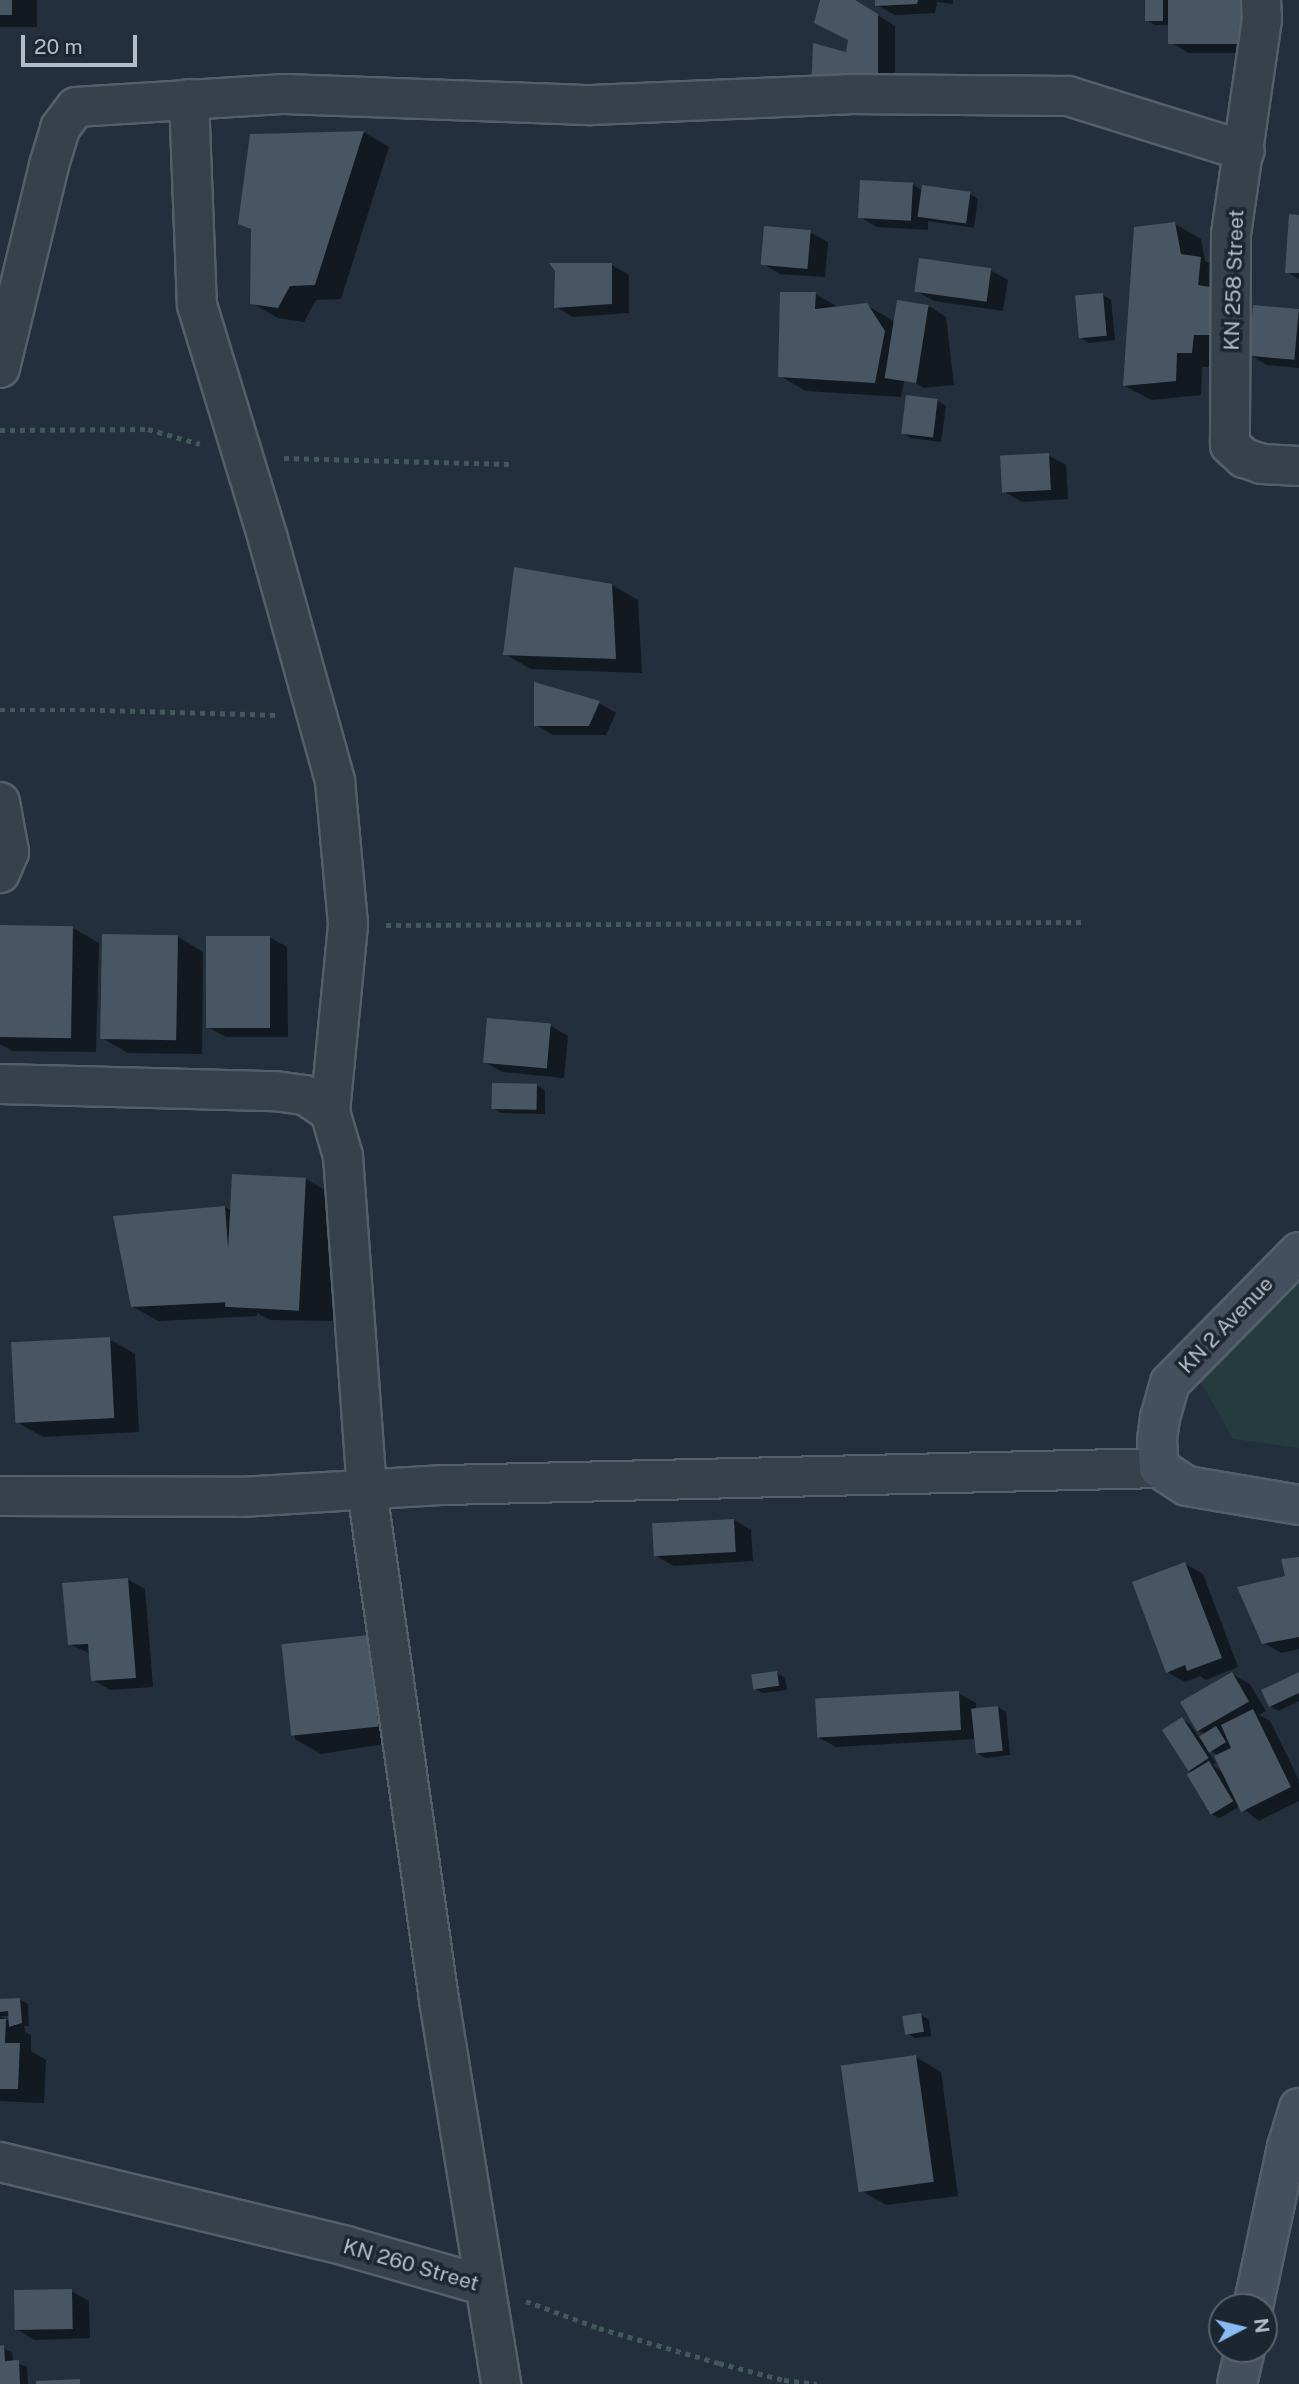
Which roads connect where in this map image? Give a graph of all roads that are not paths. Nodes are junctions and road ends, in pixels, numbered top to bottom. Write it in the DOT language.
graph roads {
  1 [pos="1261,0"];
  2 [pos="189,99"];
  3 [pos="1245,151"];
  4 [pos="0,368"];
  5 [pos="1299,466"];
  6 [pos="0,802"];
  7 [pos="0,873"];
  8 [pos="0,1059"];
  9 [pos="0,1084"];
  10 [pos="56,1085"];
  11 [pos="330,1112"];
  12 [pos="1299,1252"];
  13 [pos="1159,1468"];
  14 [pos="367,1490"];
  15 [pos="0,1496"];
  16 [pos="1299,1505"];
  17 [pos="1299,2108"];
  18 [pos="0,2162"];
  19 [pos="483,2285"];
  20 [pos="1256,2293"];
  21 [pos="1242,2363"];
  22 [pos="501,2384"];
  23 [pos="1237,2384"];
  1 -- 3 [label="street, KN 258 Street"];
  2 -- 3 [label="street"];
  2 -- 4 [label="street"];
  2 -- 11 [label="street"];
  3 -- 5 [label="street, KN 258 Street"];
  6 -- 7 [label="street"];
  8 -- 10 [label="street"];
  9 -- 10 [label="street"];
  10 -- 11 [label="street"];
  11 -- 14 [label="street"];
  12 -- 13 [label="main road, KN 2 Avenue"];
  13 -- 14 [label="street"];
  13 -- 16 [label="main road"];
  14 -- 15 [label="street"];
  14 -- 19 [label="street"];
  17 -- 20 [label="main road"];
  18 -- 19 [label="street, KN 260 Street"];
  19 -- 22 [label="street"];
  21 -- 23 [label="main road"];
}
